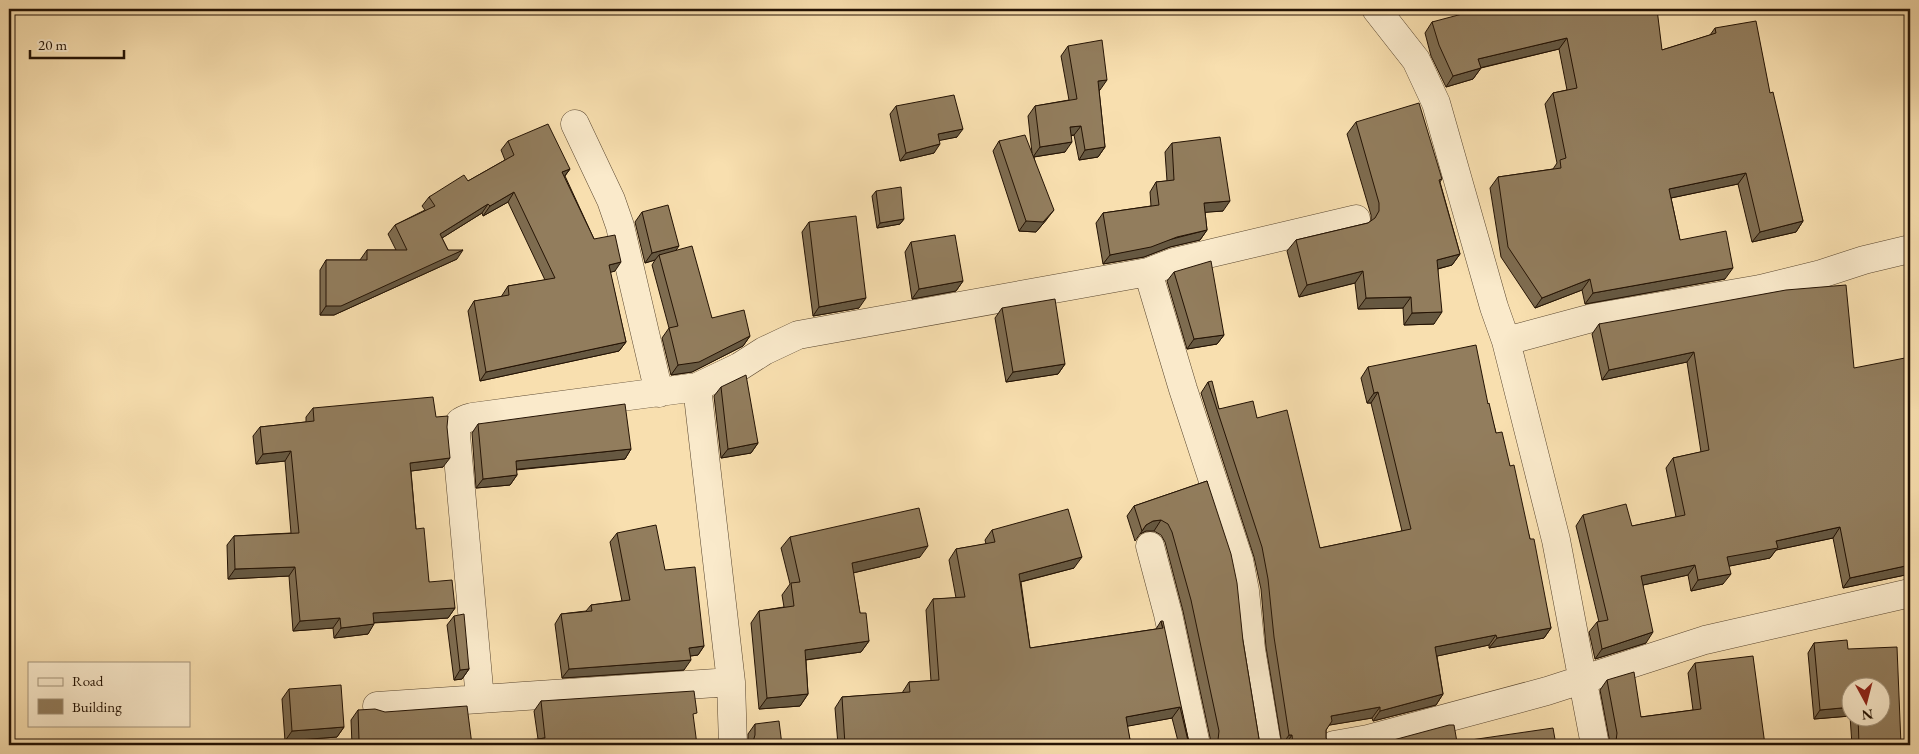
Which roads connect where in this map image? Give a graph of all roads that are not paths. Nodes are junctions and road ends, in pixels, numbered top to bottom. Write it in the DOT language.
graph roads {
  1 [pos="1376,9"];
  2 [pos="575,124"];
  3 [pos="1356,219"];
  4 [pos="1910,249"];
  5 [pos="1148,272"];
  6 [pos="1506,341"];
  7 [pos="697,388"];
  8 [pos="659,393"];
  9 [pos="1150,546"];
  10 [pos="1910,593"];
  11 [pos="1584,679"];
  12 [pos="731,682"];
  13 [pos="480,699"];
  14 [pos="377,706"];
  15 [pos="733,745"];
  16 [pos="1196,745"];
  17 [pos="1267,745"];
  18 [pos="1334,745"];
  19 [pos="1596,745"];
  1 -- 6 [label="street"];
  2 -- 8 [label="street"];
  3 -- 5 [label="street"];
  4 -- 6 [label="street"];
  5 -- 7 [label="street"];
  5 -- 17 [label="street"];
  6 -- 11 [label="street"];
  7 -- 8 [label="street"];
  7 -- 12 [label="street"];
  8 -- 13 [label="street"];
  9 -- 16 [label="street"];
  10 -- 11 [label="street"];
  11 -- 18 [label="street"];
  11 -- 19 [label="street"];
  12 -- 13 [label="street"];
  12 -- 15 [label="street"];
  13 -- 14 [label="street"];
}
